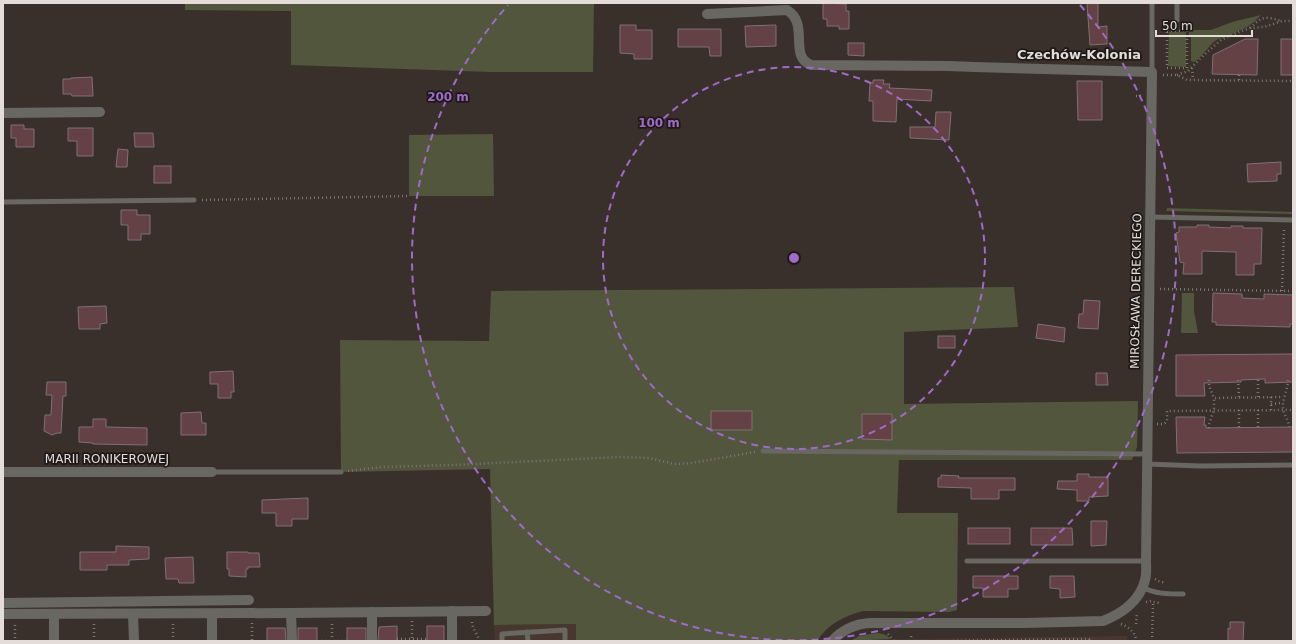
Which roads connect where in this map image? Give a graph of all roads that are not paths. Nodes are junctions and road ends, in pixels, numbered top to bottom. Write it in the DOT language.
graph roads {
  1 [pos="1152,3"];
  2 [pos="1177,3"];
  3 [pos="708,14"];
  4 [pos="1177,20"];
  5 [pos="1156,73"];
  6 [pos="100,112"];
  7 [pos="3,113"];
  8 [pos="194,200"];
  9 [pos="3,202"];
  10 [pos="1150,217"];
  11 [pos="1293,220"];
  12 [pos="763,451"];
  13 [pos="1147,459"];
  14 [pos="1293,465"];
  15 [pos="3,472"];
  16 [pos="212,472"];
  17 [pos="341,472"];
  18 [pos="1146,561"];
  19 [pos="967,562"];
  20 [pos="1144,584"];
  21 [pos="1183,594"];
  22 [pos="249,600"];
  23 [pos="3,603"];
  24 [pos="452,611"];
  25 [pos="486,611"];
  26 [pos="372,612"];
  27 [pos="292,613"];
  28 [pos="3,614"];
  29 [pos="54,614"];
  30 [pos="133,614"];
  31 [pos="212,614"];
  32 [pos="527,632"];
  33 [pos="54,641"];
  34 [pos="134,641"];
  35 [pos="212,641"];
  36 [pos="292,641"];
  37 [pos="372,641"];
  38 [pos="452,641"];
  39 [pos="502,641"];
  40 [pos="528,641"];
  41 [pos="565,641"];
  42 [pos="832,641"];
  1 -- 5 [label="lane, MIROSŁAWA DERECKIEGO"];
  2 -- 4 [label="lane"];
  3 -- 5 [label="street"];
  5 -- 10 [label="street, MIROSŁAWA DERECKIEGO"];
  6 -- 7 [label="street"];
  8 -- 9 [label="lane"];
  10 -- 11 [label="lane"];
  10 -- 13 [label="street, MIROSŁAWA DERECKIEGO"];
  12 -- 13 [label="lane"];
  13 -- 14 [label="lane"];
  13 -- 18 [label="street, MIROSŁAWA DERECKIEGO"];
  15 -- 16 [label="street, MARII RONIKEROWEJ"];
  16 -- 17 [label="lane"];
  18 -- 19 [label="lane"];
  18 -- 20 [label="street, MIROSŁAWA DERECKIEGO"];
  20 -- 21 [label="lane"];
  20 -- 42 [label="street"];
  22 -- 23 [label="street"];
  24 -- 25 [label="street"];
  24 -- 26 [label="street"];
  24 -- 38 [label="street"];
  26 -- 27 [label="street"];
  26 -- 37 [label="street"];
  27 -- 31 [label="street"];
  27 -- 36 [label="street"];
  28 -- 29 [label="street"];
  29 -- 30 [label="street"];
  29 -- 33 [label="street"];
  30 -- 31 [label="street"];
  30 -- 34 [label="street"];
  31 -- 35 [label="street"];
  32 -- 39 [label="lane"];
  32 -- 40 [label="lane"];
  32 -- 41 [label="lane"];
}
